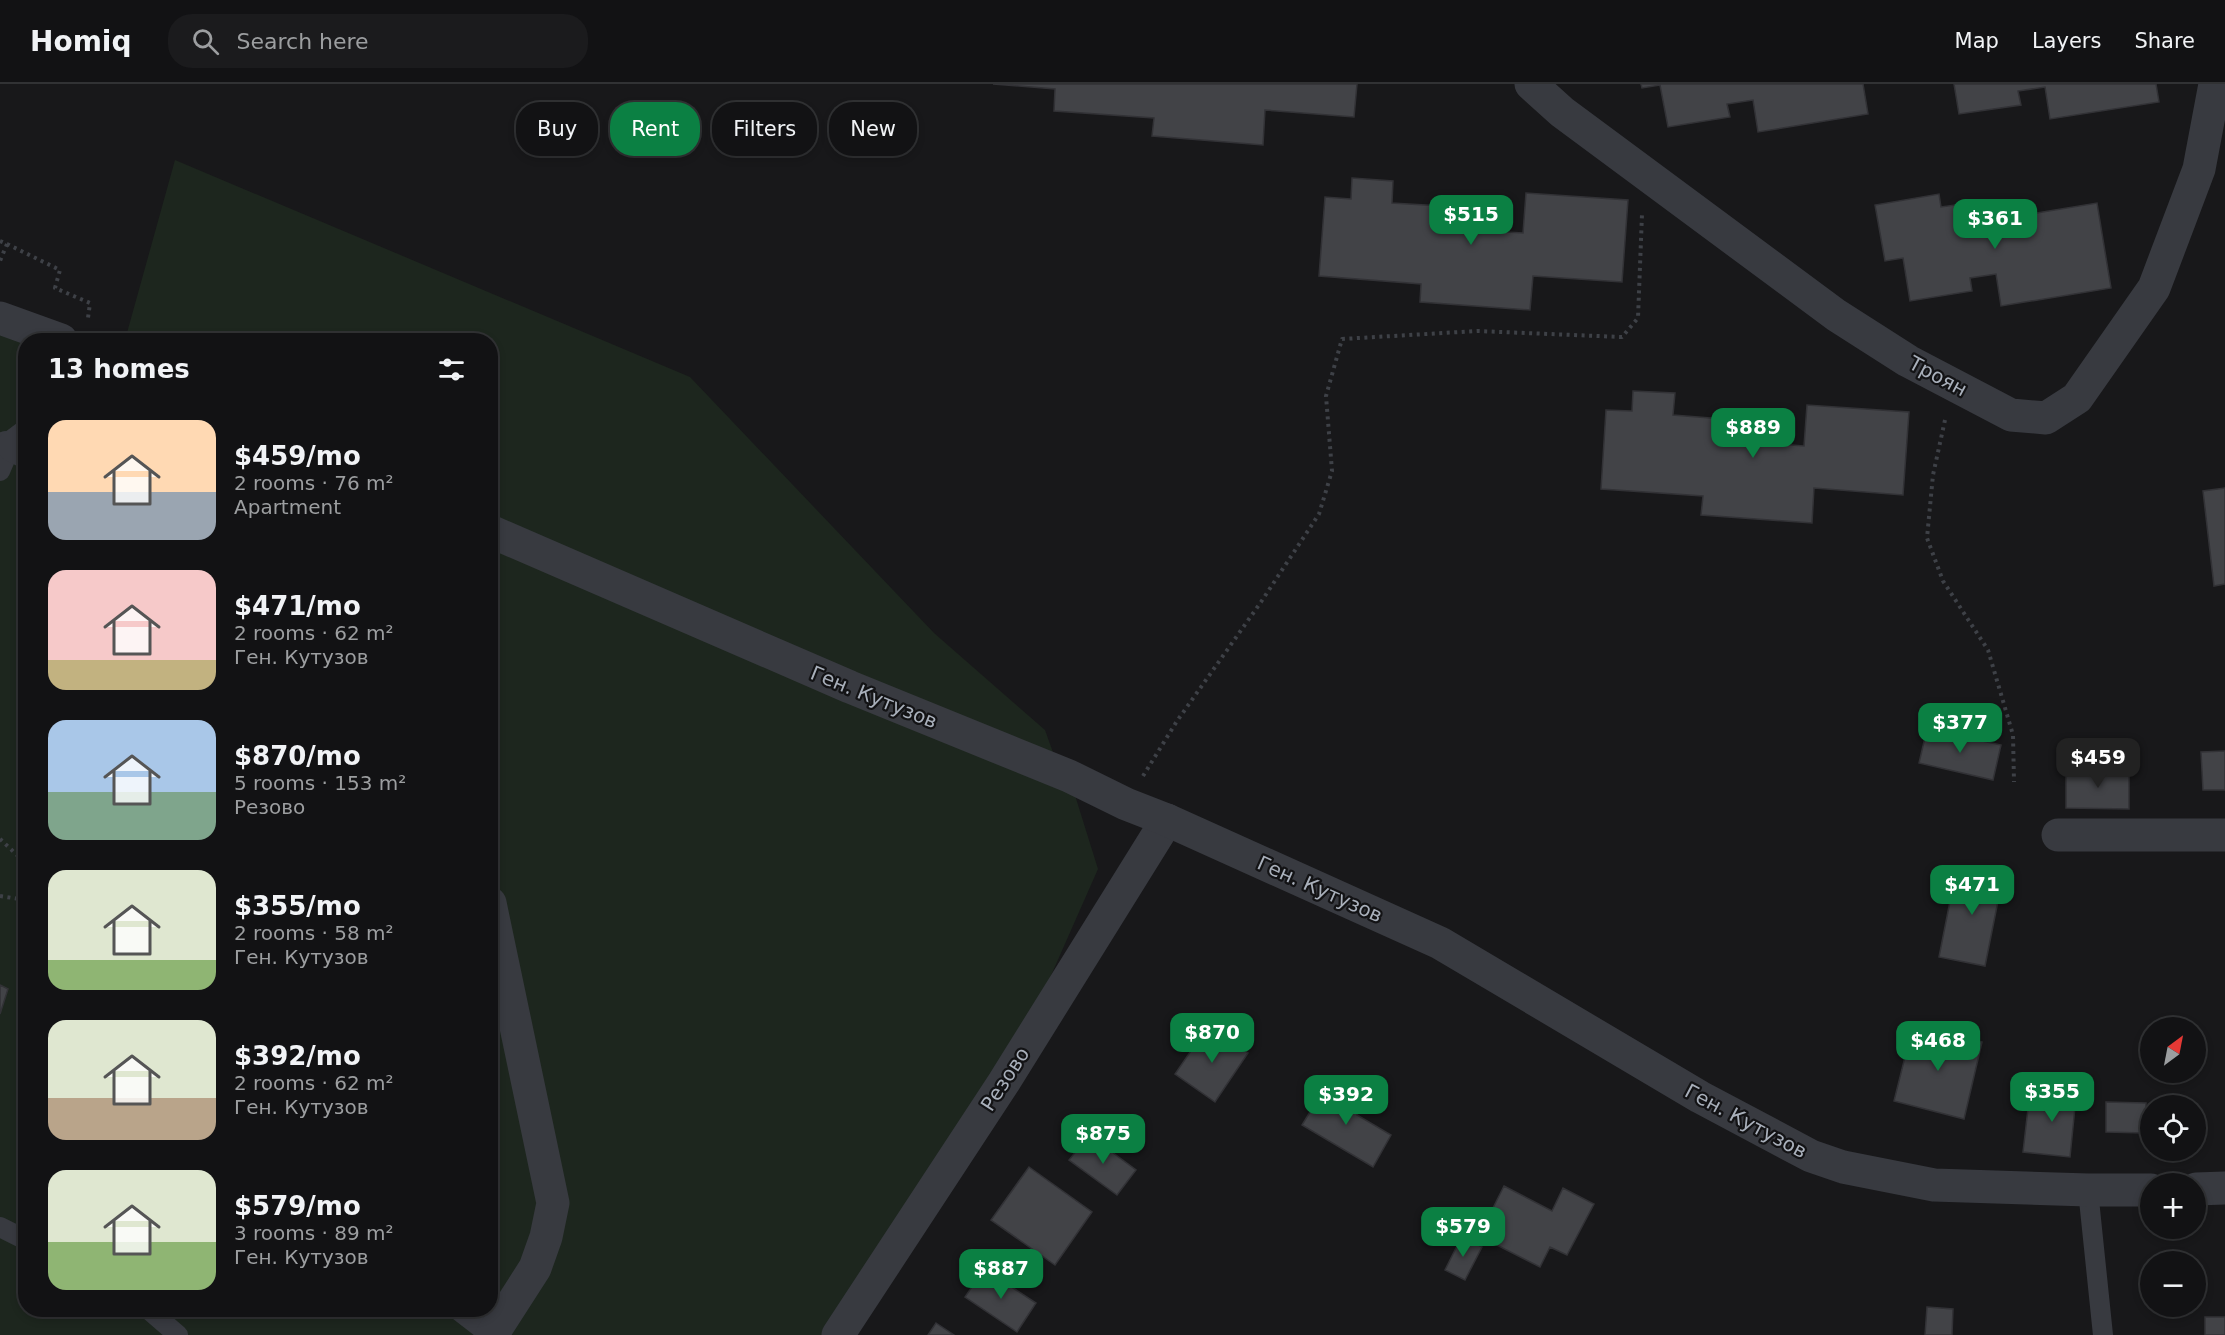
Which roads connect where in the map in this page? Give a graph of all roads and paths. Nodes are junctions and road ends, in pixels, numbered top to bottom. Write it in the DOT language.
graph roads {
  1 [pos="1531,84"];
  2 [pos="2214,84"];
  3 [pos="1644,173"];
  4 [pos="0,241"];
  5 [pos="7,243"];
  6 [pos="0,261"];
  7 [pos="0,318"];
  8 [pos="88,322"];
  9 [pos="42,333"];
  10 [pos="1952,384"];
  11 [pos="498,534"];
  12 [pos="2014,782"];
  13 [pos="1126,804"];
  14 [pos="1167,820"];
  15 [pos="2225,835"];
  16 [pos="2058,836"];
  17 [pos="0,839"];
  18 [pos="18,856"];
  19 [pos="0,896"];
  20 [pos="18,899"];
  21 [pos="498,941"];
  22 [pos="2225,1188"];
  23 [pos="2206,1189"];
  24 [pos="2088,1190"];
  25 [pos="2140,1190"];
  26 [pos="0,1227"];
  27 [pos="18,1236"];
  28 [pos="157,1317"];
  29 [pos="468,1317"];
  30 [pos="178,1335"];
  31 [pos="491,1335"];
  32 [pos="838,1335"];
  33 [pos="2103,1335"];
  1 -- 3 [label="street, Троян"];
  2 -- 10 [label="street, Троян"];
  3 -- 10 [label="street, Троян"];
  3 -- 13 [label="path"];
  4 -- 5 [label="path"];
  5 -- 6 [label="path"];
  5 -- 8 [label="path"];
  7 -- 9 [label="street"];
  10 -- 12 [label="path"];
  11 -- 13 [label="street, Ген. Кутузов"];
  13 -- 14 [label="street, Ген. Кутузов"];
  14 -- 24 [label="street, Ген. Кутузов"];
  14 -- 32 [label="street, Резово"];
  15 -- 16 [label="street"];
  17 -- 18 [label="path"];
  19 -- 20 [label="path"];
  21 -- 31 [label="street"];
  22 -- 23 [label="street"];
  24 -- 25 [label="street, Ген. Кутузов"];
  24 -- 33 [label="lane"];
  26 -- 27 [label="lane"];
  28 -- 30 [label="lane"];
  29 -- 31 [label="lane"];
}
